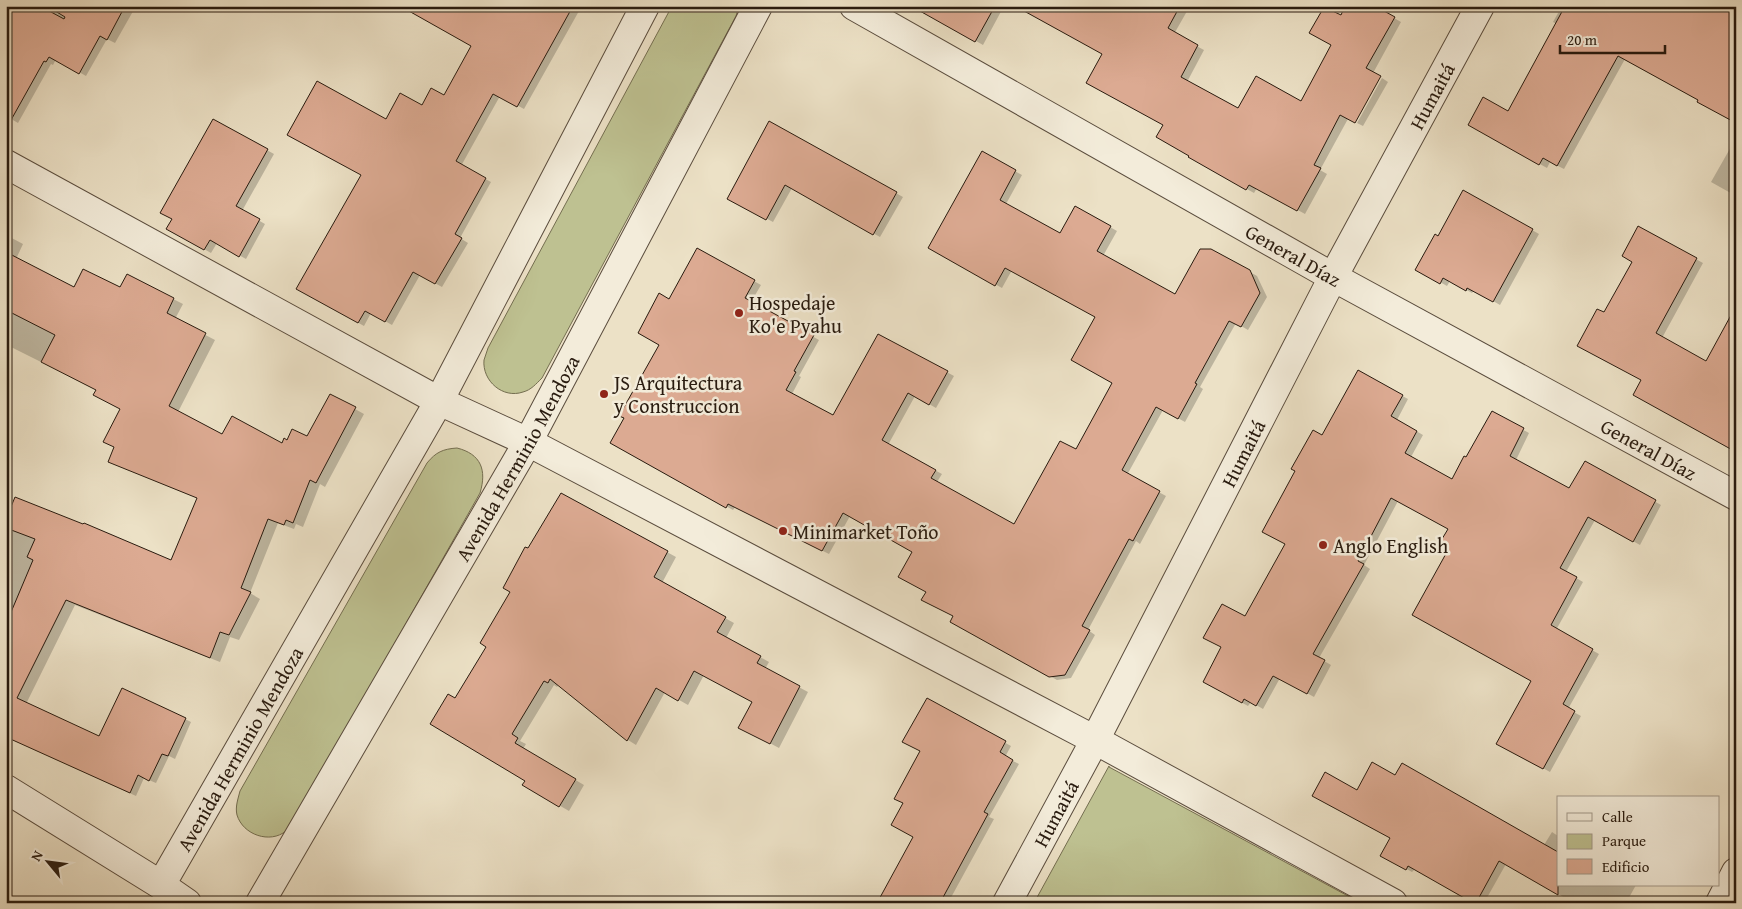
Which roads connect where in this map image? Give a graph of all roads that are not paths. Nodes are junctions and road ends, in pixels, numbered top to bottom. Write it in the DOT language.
graph roads {
  1 [pos="645,6"];
  2 [pos="758,6"];
  3 [pos="854,6"];
  4 [pos="1480,6"];
  5 [pos="6,164"];
  6 [pos="1333,277"];
  7 [pos="439,401"];
  8 [pos="528,442"];
  9 [pos="1736,496"];
  10 [pos="1095,740"];
  11 [pos="6,790"];
  12 [pos="1736,872"];
  13 [pos="160,885"];
  14 [pos="188,903"];
  15 [pos="260,903"];
  16 [pos="1007,903"];
  17 [pos="1393,903"];
  18 [pos="1720,903"];
  1 -- 7 [label="street, Avenida Herminio Mendoza"];
  2 -- 8 [label="street, Avenida Herminio Mendoza"];
  3 -- 6 [label="street, General Díaz"];
  4 -- 6 [label="street, Humaitá"];
  5 -- 7 [label="street"];
  6 -- 9 [label="street, General Díaz"];
  6 -- 10 [label="street, Humaitá"];
  7 -- 8 [label="street"];
  7 -- 13 [label="street, Avenida Herminio Mendoza"];
  8 -- 10 [label="street"];
  8 -- 15 [label="street, Avenida Herminio Mendoza"];
  10 -- 16 [label="street, Humaitá"];
  10 -- 17 [label="street"];
  11 -- 13 [label="street"];
  12 -- 18 [label="street"];
  13 -- 14 [label="street"];
}
